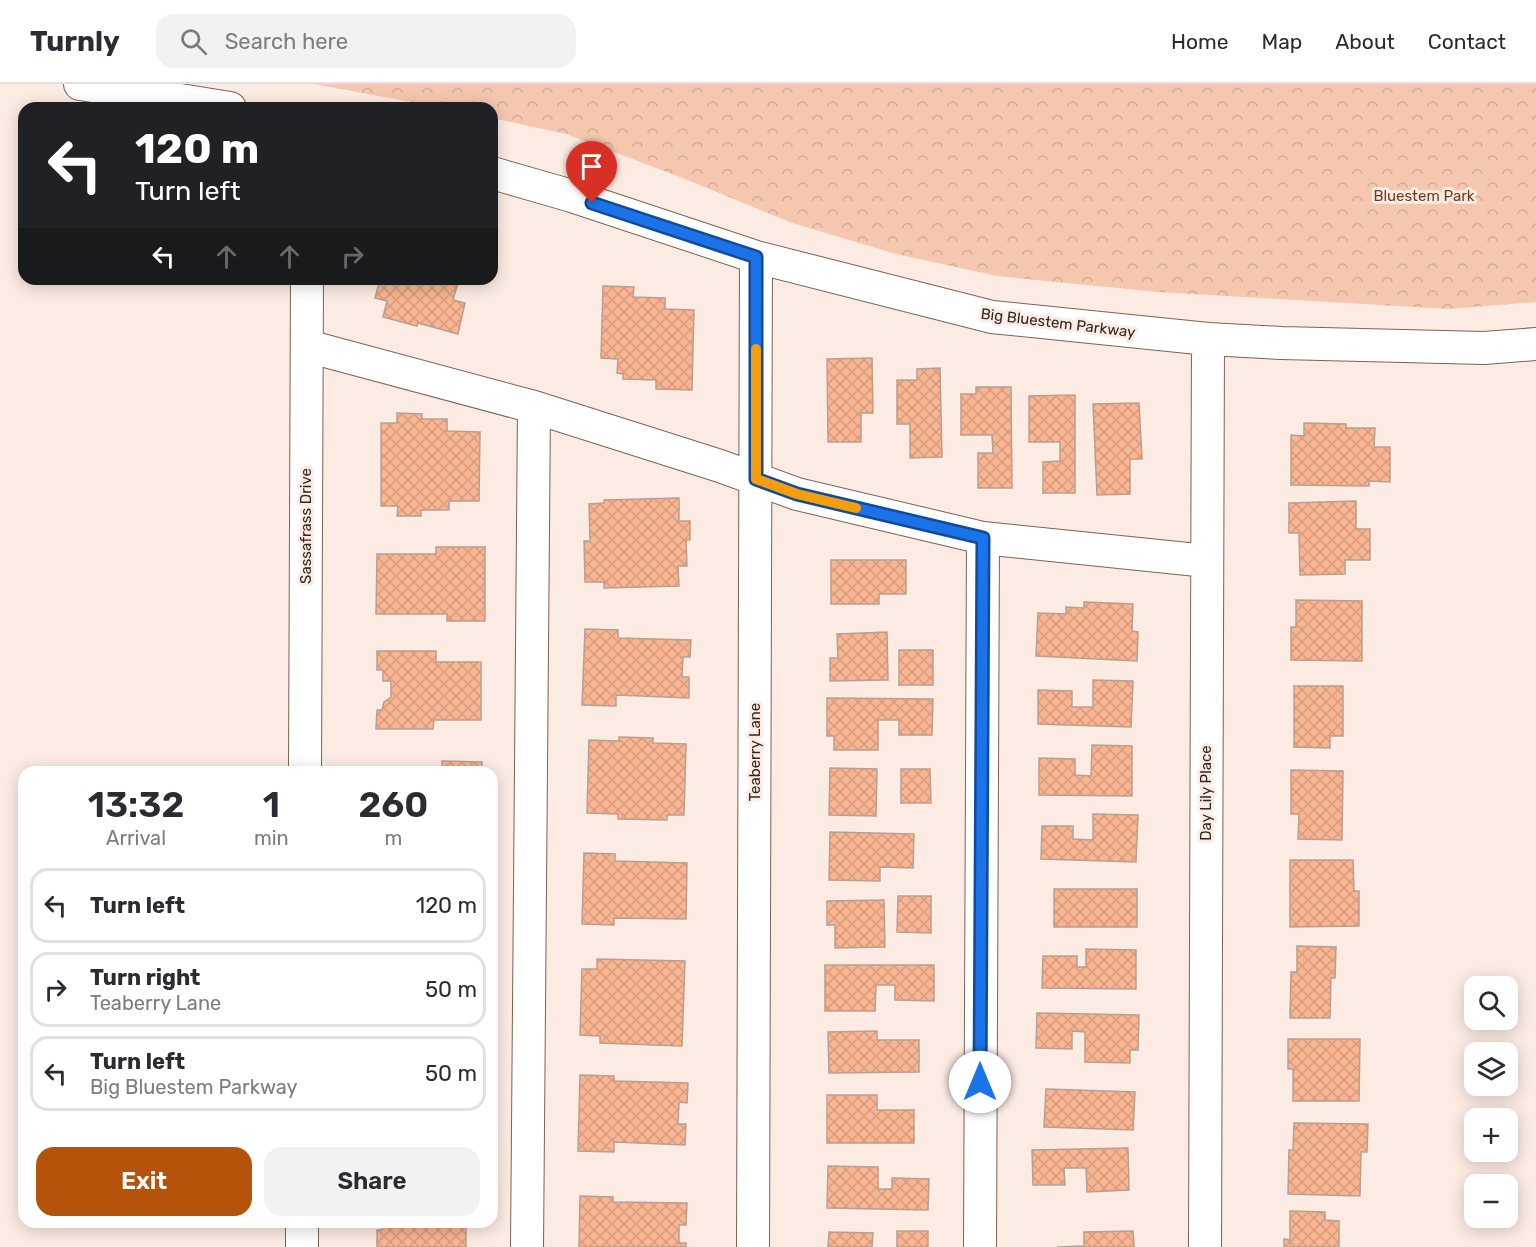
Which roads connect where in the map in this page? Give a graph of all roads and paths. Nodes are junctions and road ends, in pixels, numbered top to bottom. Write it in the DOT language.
graph roads {
  1 [pos="80,84"];
  2 [pos="192,102"];
  3 [pos="498,175"];
  4 [pos="756,257"];
  5 [pos="307,285"];
  6 [pos="1208,339"];
  7 [pos="1536,344"];
  8 [pos="308,346"];
  9 [pos="534,406"];
  10 [pos="756,479"];
  11 [pos="983,538"];
  12 [pos="1207,561"];
  13 [pos="305,766"];
  14 [pos="302,1228"];
  15 [pos="302,1247"];
  16 [pos="527,1247"];
  17 [pos="753,1247"];
  18 [pos="980,1247"];
  19 [pos="1205,1247"];
  1 -- 2 [label="street"];
  3 -- 4 [label="street, Big Bluestem Parkway"];
  4 -- 6 [label="street, Big Bluestem Parkway"];
  4 -- 10 [label="street, Teaberry Lane"];
  5 -- 8 [label="street, Sassafrass Drive"];
  6 -- 7 [label="street, Big Bluestem Parkway"];
  6 -- 12 [label="street, Day Lily Place"];
  8 -- 9 [label="street"];
  8 -- 13 [label="street, Sassafrass Drive"];
  9 -- 10 [label="street"];
  9 -- 16 [label="street"];
  10 -- 11 [label="street"];
  10 -- 17 [label="street, Teaberry Lane"];
  11 -- 12 [label="street"];
  11 -- 18 [label="street"];
  12 -- 19 [label="street, Day Lily Place"];
  14 -- 15 [label="street"];
}
